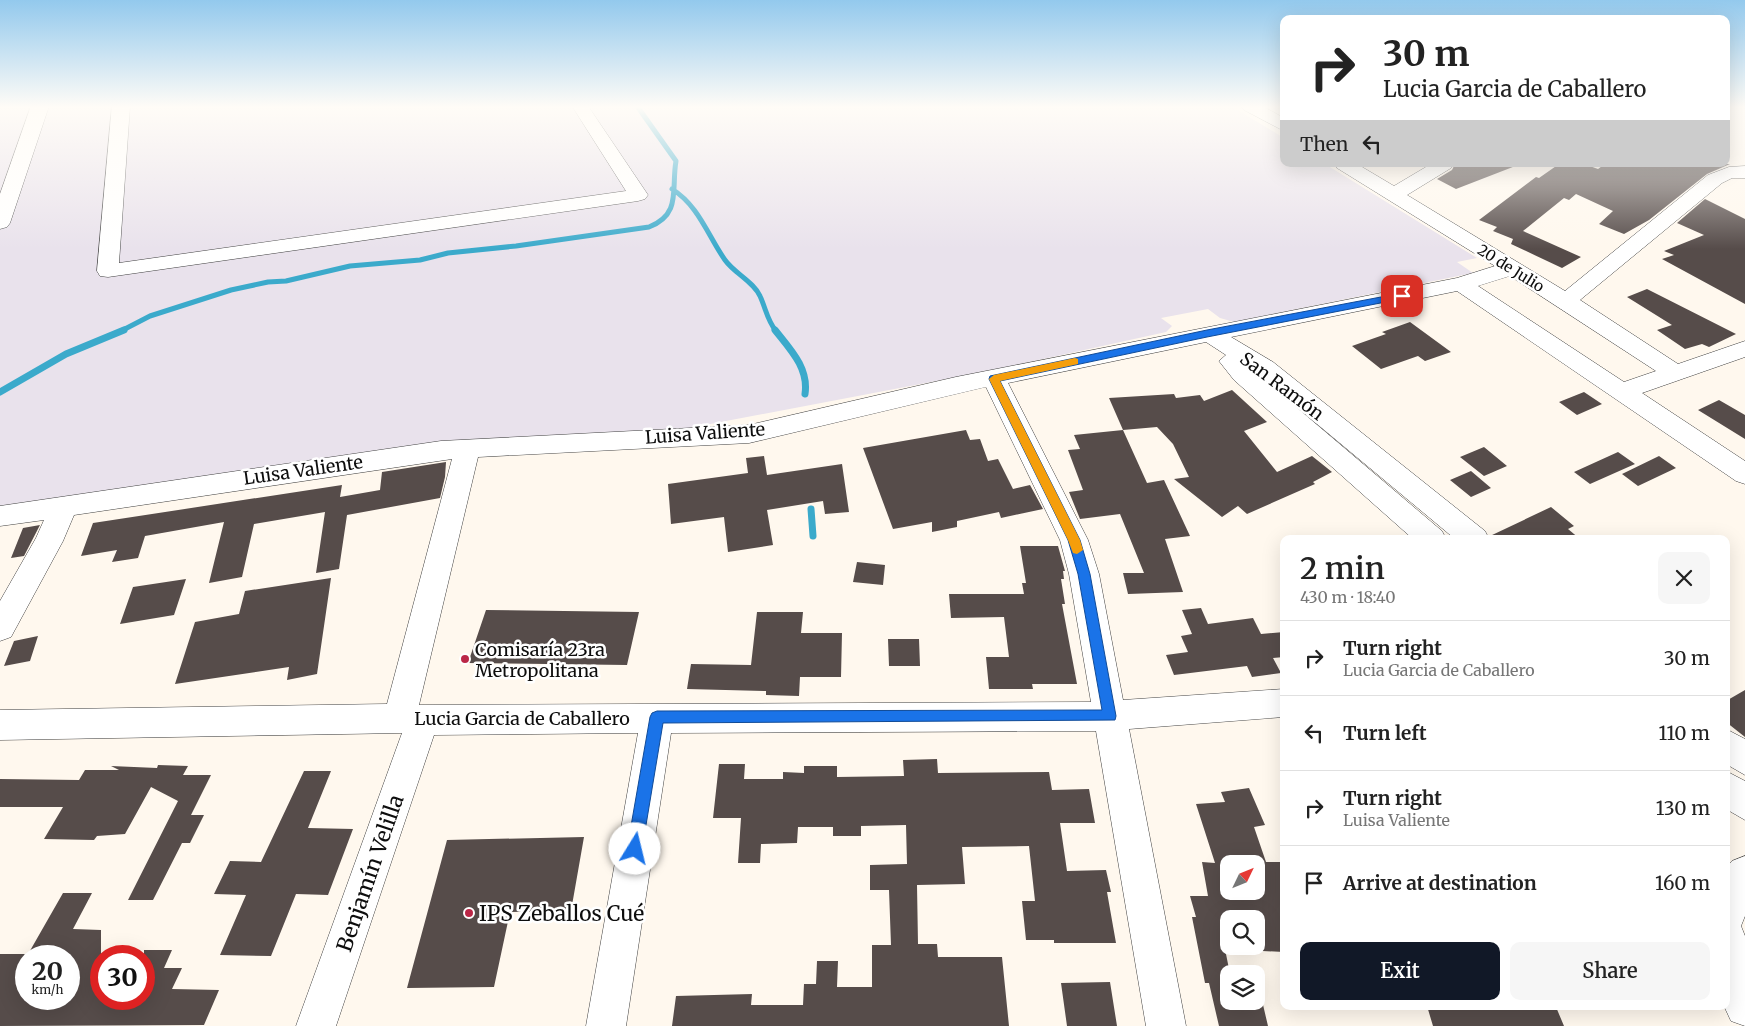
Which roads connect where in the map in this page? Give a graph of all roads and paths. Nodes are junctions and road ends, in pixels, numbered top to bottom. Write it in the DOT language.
graph roads {
  1 [pos="24,154"];
  2 [pos="117,154"];
  3 [pos="611,154"];
  4 [pos="1349,167"];
  5 [pos="1439,167"];
  6 [pos="1745,172"];
  7 [pos="1393,195"];
  8 [pos="0,223"];
  9 [pos="1512,268"];
  10 [pos="1461,284"];
  11 [pos="1566,301"];
  12 [pos="1207,334"];
  13 [pos="1745,349"];
  14 [pos="1677,374"];
  15 [pos="994,379"];
  16 [pos="1623,391"];
  17 [pos="467,448"];
  18 [pos="1745,474"];
  19 [pos="64,506"];
  20 [pos="0,516"];
  21 [pos="1427,535"];
  22 [pos="1469,535"];
  23 [pos="0,628"];
  24 [pos="1280,703"];
  25 [pos="1110,716"];
  26 [pos="657,717"];
  27 [pos="412,719"];
  28 [pos="0,725"];
  29 [pos="1730,747"];
  30 [pos="1745,759"];
  31 [pos="1730,790"];
  32 [pos="1745,803"];
  33 [pos="1745,874"];
  34 [pos="1730,904"];
  35 [pos="1730,957"];
  36 [pos="1745,1007"];
  37 [pos="316,1026"];
  38 [pos="606,1026"];
  39 [pos="1166,1026"];
  1 -- 8 [label="street"];
  2 -- 3 [label="street"];
  4 -- 7 [label="street, 20 de Julio"];
  5 -- 7 [label="street"];
  6 -- 11 [label="street"];
  7 -- 9 [label="street, 20 de Julio"];
  9 -- 10 [label="street, Luisa Valiente"];
  9 -- 11 [label="street, 20 de Julio"];
  10 -- 12 [label="street, Luisa Valiente"];
  10 -- 16 [label="street"];
  11 -- 14 [label="street, 20 de Julio"];
  12 -- 15 [label="street, Luisa Valiente"];
  12 -- 21 [label="street, San Ramón"];
  12 -- 22 [label="street, San Ramón"];
  13 -- 14 [label="street"];
  14 -- 16 [label="street"];
  15 -- 17 [label="street, Luisa Valiente"];
  15 -- 25 [label="street"];
  16 -- 18 [label="street"];
  17 -- 19 [label="street, Luisa Valiente"];
  17 -- 27 [label="street, Benjamín Velilla"];
  19 -- 20 [label="street, Luisa Valiente"];
  19 -- 23 [label="street"];
  24 -- 25 [label="street, Lucia Garcia de Caballero"];
  25 -- 26 [label="street, Lucia Garcia de Caballero"];
  25 -- 39 [label="street"];
  26 -- 27 [label="street, Lucia Garcia de Caballero"];
  26 -- 38 [label="street"];
  27 -- 28 [label="street, Lucia Garcia de Caballero"];
  27 -- 37 [label="street, Benjamín Velilla"];
  29 -- 30 [label="street"];
  31 -- 32 [label="street"];
  33 -- 34 [label="street"];
  35 -- 36 [label="street"];
}
